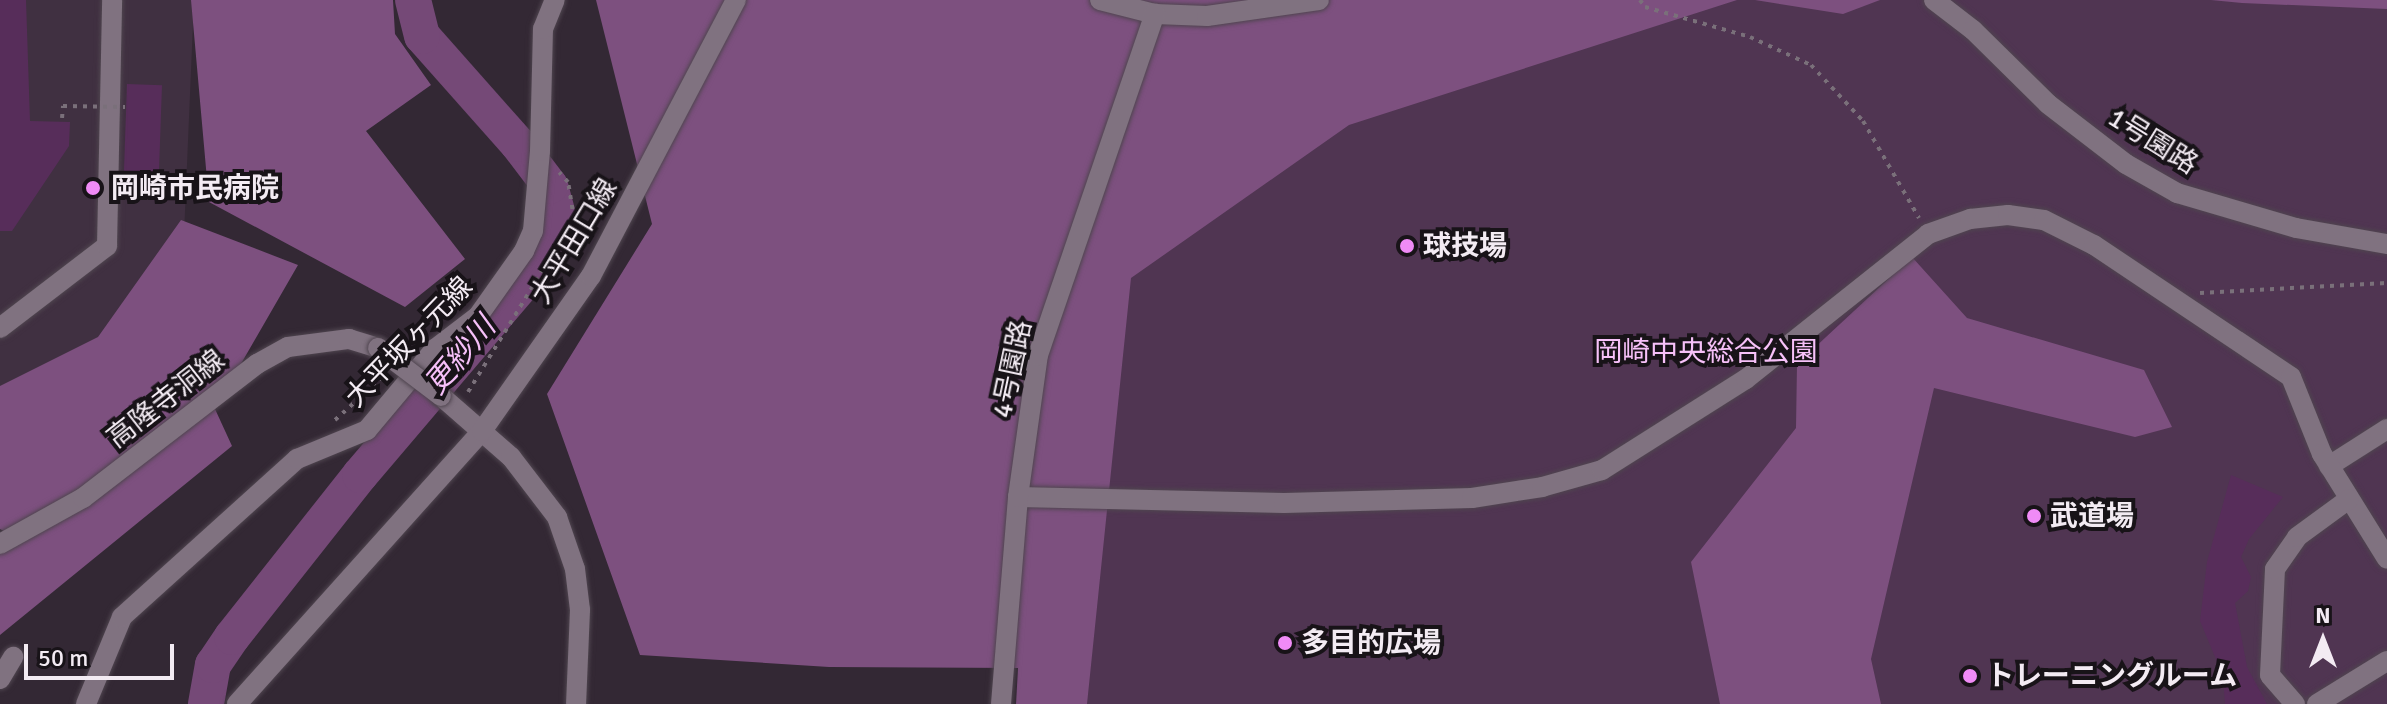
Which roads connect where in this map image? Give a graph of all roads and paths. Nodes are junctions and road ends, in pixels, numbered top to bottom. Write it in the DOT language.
graph roads {
  1 [pos="112,0"];
  2 [pos="555,0"];
  3 [pos="736,0"];
  4 [pos="1100,0"];
  5 [pos="1319,0"];
  6 [pos="1640,0"];
  7 [pos="1934,0"];
  8 [pos="1155,14"];
  9 [pos="125,107"];
  10 [pos="62,118"];
  11 [pos="1928,234"];
  12 [pos="2387,244"];
  13 [pos="2387,283"];
  14 [pos="2193,313"];
  15 [pos="0,328"];
  16 [pos="500,341"];
  17 [pos="399,362"];
  18 [pos="450,402"];
  19 [pos="348,408"];
  20 [pos="2387,429"];
  21 [pos="482,431"];
  22 [pos="2329,466"];
  23 [pos="1018,497"];
  24 [pos="2349,499"];
  25 [pos="0,544"];
  26 [pos="2387,559"];
  27 [pos="13,657"];
  28 [pos="2387,661"];
  29 [pos="0,679"];
  30 [pos="86,704"];
  31 [pos="237,704"];
  32 [pos="576,704"];
  33 [pos="1001,704"];
  34 [pos="2295,704"];
  35 [pos="2317,704"];
  1 -- 15 [label="street"];
  2 -- 30 [label="street, 大平坂ヶ元線"];
  3 -- 21 [label="street, 大平田口線"];
  4 -- 8 [label="street"];
  5 -- 8 [label="street"];
  6 -- 11 [label="path"];
  7 -- 12 [label="street, 1号園路"];
  8 -- 23 [label="street, 4号園路"];
  9 -- 10 [label="path, bridge"];
  11 -- 14 [label="street"];
  11 -- 23 [label="street"];
  13 -- 14 [label="path"];
  14 -- 22 [label="street"];
  16 -- 18 [label="path"];
  17 -- 18 [label="street, bridge"];
  17 -- 19 [label="path"];
  17 -- 25 [label="street, 高隆寺洞線, bridge"];
  18 -- 21 [label="street"];
  20 -- 22 [label="street"];
  21 -- 31 [label="street, 大平田口線"];
  21 -- 32 [label="street"];
  22 -- 24 [label="street"];
  23 -- 33 [label="street, 4号園路"];
  24 -- 26 [label="street"];
  24 -- 34 [label="street"];
  27 -- 29 [label="street"];
  28 -- 35 [label="street"];
}
